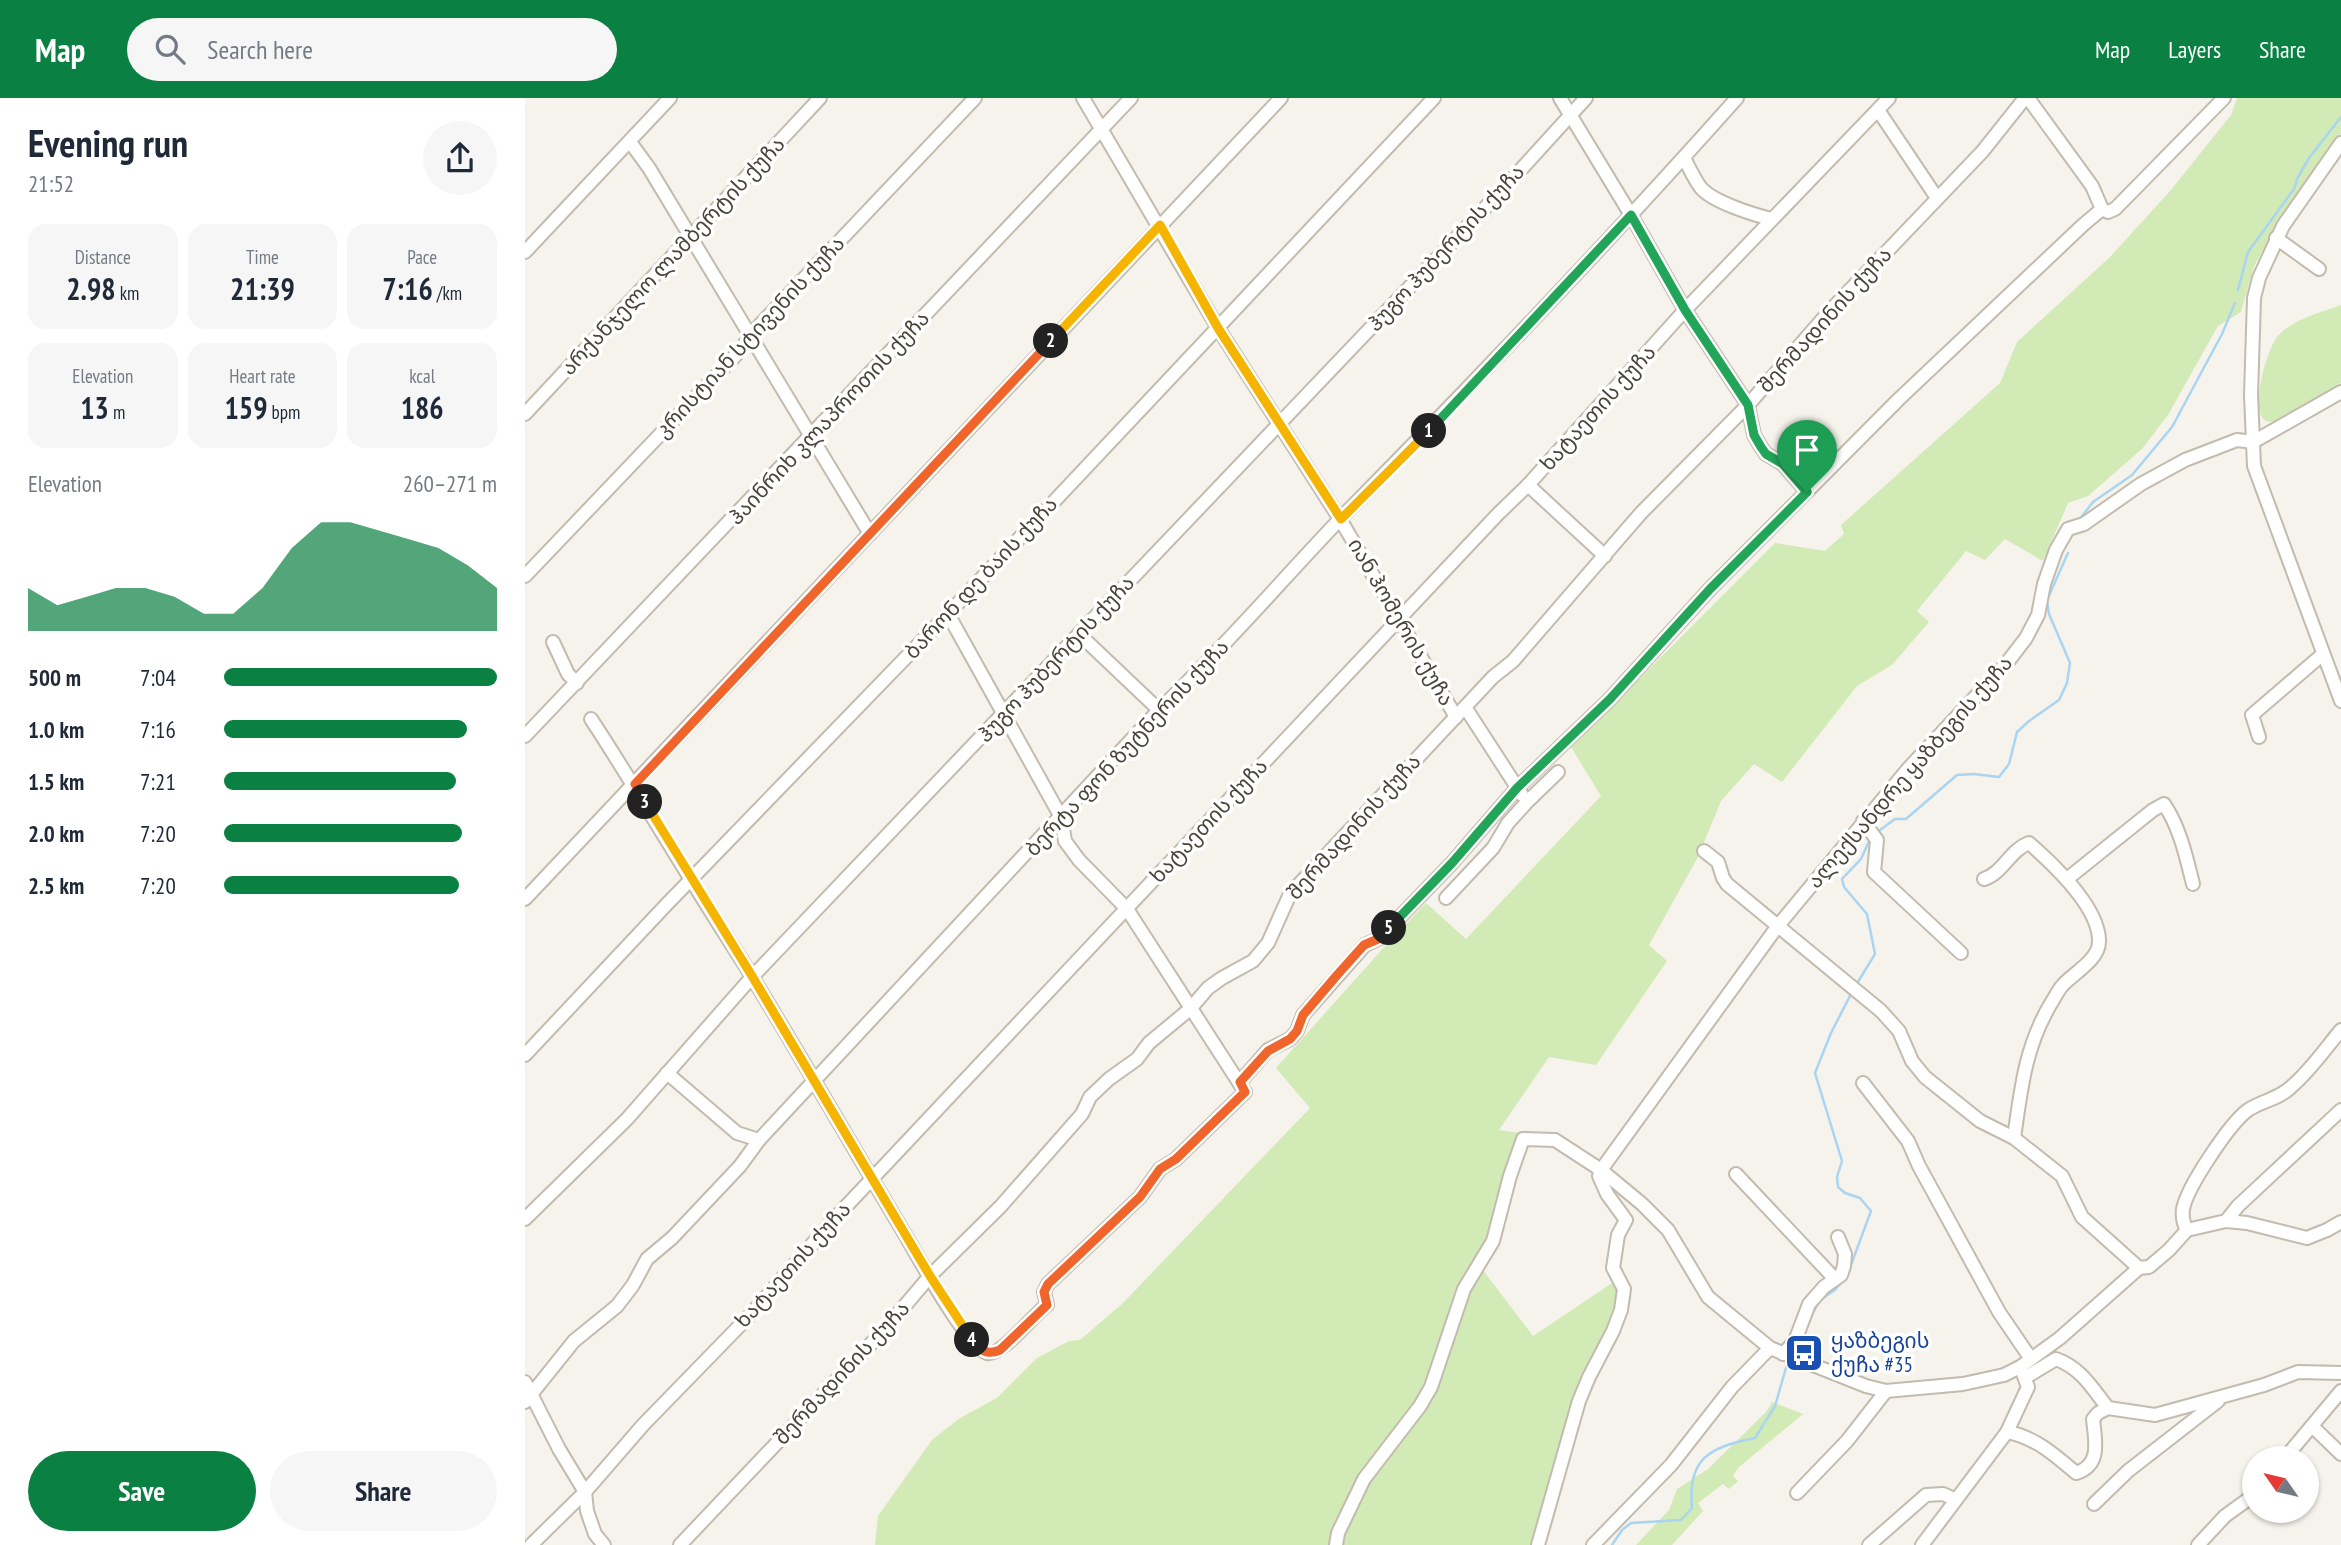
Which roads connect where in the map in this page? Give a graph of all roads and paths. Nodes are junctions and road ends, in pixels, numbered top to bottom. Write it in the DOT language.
graph roads {
  1 [pos="670,98"];
  2 [pos="820,98"];
  3 [pos="975,98"];
  4 [pos="1083,98"];
  5 [pos="1131,98"];
  6 [pos="1281,98"];
  7 [pos="1434,98"];
  8 [pos="1560,98"];
  9 [pos="1586,98"];
  10 [pos="1738,98"];
  11 [pos="1889,98"];
  12 [pos="2224,98"];
  13 [pos="2033,100"];
  14 [pos="1878,110"];
  15 [pos="1570,114"];
  16 [pos="1102,128"];
  17 [pos="630,142"];
  18 [pos="2340,145"];
  19 [pos="1684,158"];
  20 [pos="1937,198"];
  21 [pos="2102,209"];
  22 [pos="1631,215"];
  23 [pos="1772,219"];
  24 [pos="1160,225"];
  25 [pos="690,236"];
  26 [pos="2276,238"];
  27 [pos="525,252"];
  28 [pos="2319,269"];
  29 [pos="1685,310"];
  30 [pos="1218,328"];
  31 [pos="751,337"];
  32 [pos="2341,392"];
  33 [pos="1748,405"];
  34 [pos="525,414"];
  35 [pos="1280,424"];
  36 [pos="812,436"];
  37 [pos="2253,442"];
  38 [pos="1528,485"];
  39 [pos="1807,492"];
  40 [pos="1341,519"];
  41 [pos="870,534"];
  42 [pos="1605,555"];
  43 [pos="525,576"];
  44 [pos="948,614"];
  45 [pos="1400,619"];
  46 [pos="1079,634"];
  47 [pos="553,642"];
  48 [pos="2323,654"];
  49 [pos="577,683"];
  50 [pos="2341,701"];
  51 [pos="1465,707"];
  52 [pos="1159,710"];
  53 [pos="1005,713"];
  54 [pos="1456,717"];
  55 [pos="591,719"];
  56 [pos="525,736"];
  57 [pos="2259,737"];
  58 [pos="1558,772"];
  59 [pos="635,784"];
  60 [pos="1517,788"];
  61 [pos="1527,802"];
  62 [pos="1061,817"];
  63 [pos="1865,823"];
  64 [pos="1704,851"];
  65 [pos="2067,878"];
  66 [pos="1984,879"];
  67 [pos="691,880"];
  68 [pos="2193,884"];
  69 [pos="1446,898"];
  70 [pos="525,900"];
  71 [pos="1127,909"];
  72 [pos="1777,927"];
  73 [pos="1961,953"];
  74 [pos="752,976"];
  75 [pos="1190,1009"];
  76 [pos="2341,1030"];
  77 [pos="525,1055"];
  78 [pos="667,1073"];
  79 [pos="815,1082"];
  80 [pos="1863,1083"];
  81 [pos="1243,1087"];
  82 [pos="2341,1110"];
  83 [pos="2014,1138"];
  84 [pos="759,1140"];
  85 [pos="1601,1170"];
  86 [pos="1736,1174"];
  87 [pos="872,1180"];
  88 [pos="525,1219"];
  89 [pos="2226,1222"];
  90 [pos="2341,1222"];
  91 [pos="2187,1230"];
  92 [pos="1838,1237"];
  93 [pos="2139,1268"];
  94 [pos="930,1276"];
  95 [pos="1835,1278"];
  96 [pos="1770,1348"];
  97 [pos="1783,1354"];
  98 [pos="2031,1359"];
  99 [pos="2023,1372"];
  100 [pos="2341,1373"];
  101 [pos="525,1382"];
  102 [pos="1886,1391"];
  103 [pos="2341,1391"];
  104 [pos="2224,1396"];
  105 [pos="529,1399"];
  106 [pos="2108,1408"];
  107 [pos="2312,1426"];
  108 [pos="2007,1432"];
  109 [pos="2295,1446"];
  110 [pos="2341,1454"];
  111 [pos="585,1492"];
  112 [pos="1797,1493"];
  113 [pos="1954,1499"];
  114 [pos="2094,1504"];
  115 [pos="2242,1504"];
  116 [pos="531,1545"];
  117 [pos="604,1545"];
  118 [pos="680,1545"];
  119 [pos="1336,1545"];
  120 [pos="1538,1545"];
  121 [pos="1593,1545"];
  122 [pos="1869,1545"];
  123 [pos="1922,1545"];
  124 [pos="2198,1545"];
  1 -- 17 [label="street"];
  2 -- 25 [label="street, არქანჯელო ლამბერტის ქუჩა"];
  3 -- 31 [label="street, კრისტიან სტივენის ქუჩა"];
  4 -- 16 [label="street, იან ჰომერის ქუჩა"];
  5 -- 16 [label="street, ჰაინრიხ კლაპროთის ქუჩა"];
  6 -- 24 [label="street"];
  7 -- 30 [label="street, ბარონ დე ბაის ქუჩა"];
  8 -- 15 [label="street"];
  9 -- 15 [label="street, ჰუგო ჰუბერტის ქუჩა"];
  10 -- 19 [label="street, ბერტა ფონ ზუტნერის ქუჩა"];
  11 -- 14 [label="street, ხატაეთის ქუჩა"];
  12 -- 21 [label="street"];
  13 -- 20 [label="street, შერმადინის ქუჩა"];
  13 -- 21 [label="street"];
  14 -- 20 [label="street"];
  14 -- 23 [label="street, ხატაეთის ქუჩა"];
  15 -- 22 [label="street"];
  15 -- 35 [label="street, ჰუგო ჰუბერტის ქუჩა"];
  16 -- 24 [label="street, იან ჰომერის ქუჩა"];
  16 -- 36 [label="street, ჰაინრიხ კლაპროთის ქუჩა"];
  17 -- 25 [label="street"];
  17 -- 27 [label="street"];
  18 -- 26 [label="street"];
  19 -- 22 [label="street, ბერტა ფონ ზუტნერის ქუჩა"];
  19 -- 23 [label="street"];
  20 -- 33 [label="street, შერმადინის ქუჩა"];
  21 -- 39 [label="street"];
  22 -- 29 [label="street"];
  22 -- 40 [label="street, ბერტა ფონ ზუტნერის ქუჩა"];
  23 -- 29 [label="street, ხატაეთის ქუჩა"];
  24 -- 30 [label="street, იან ჰომერის ქუჩა"];
  24 -- 41 [label="street"];
  25 -- 31 [label="street"];
  25 -- 34 [label="street, არქანჯელო ლამბერტის ქუჩა"];
  26 -- 28 [label="street"];
  26 -- 37 [label="street"];
  29 -- 33 [label="street"];
  29 -- 38 [label="street, ხატაეთის ქუჩა"];
  30 -- 35 [label="street, იან ჰომერის ქუჩა"];
  30 -- 44 [label="street, ბარონ დე ბაის ქუჩა"];
  31 -- 36 [label="street"];
  31 -- 43 [label="street, კრისტიან სტივენის ქუჩა"];
  32 -- 37 [label="street"];
  33 -- 39 [label="street"];
  33 -- 42 [label="street, შერმადინის ქუჩა"];
  35 -- 40 [label="street, იან ჰომერის ქუჩა"];
  35 -- 46 [label="street, ჰუგო ჰუბერტის ქუჩა"];
  36 -- 41 [label="street"];
  36 -- 49 [label="street, ჰაინრიხ კლაპროთის ქუჩა"];
  37 -- 48 [label="street"];
  37 -- 63 [label="street, ალექსანდრე ყაზბეგის ქუჩა"];
  38 -- 42 [label="street"];
  38 -- 45 [label="street, ხატაეთის ქუჩა"];
  39 -- 60 [label="street"];
  40 -- 45 [label="street, იან ჰომერის ქუჩა"];
  40 -- 52 [label="street, ბერტა ფონ ზუტნერის ქუჩა"];
  41 -- 59 [label="street"];
  42 -- 51 [label="street, შერმადინის ქუჩა"];
  44 -- 53 [label="street"];
  44 -- 67 [label="street, ბარონ დე ბაის ქუჩა"];
  45 -- 54 [label="street, იან ჰომერის ქუჩა"];
  45 -- 71 [label="street, ხატაეთის ქუჩა"];
  46 -- 52 [label="street"];
  46 -- 53 [label="street, ჰუგო ჰუბერტის ქუჩა"];
  47 -- 49 [label="street"];
  48 -- 50 [label="street"];
  48 -- 57 [label="street"];
  49 -- 56 [label="street, ჰაინრიხ კლაპროთის ქუჩა"];
  51 -- 54 [label="street, შერმადინის ქუჩა"];
  51 -- 60 [label="street, იან ჰომერის ქუჩა"];
  52 -- 62 [label="street, ბერტა ფონ ზუტნერის ქუჩა"];
  53 -- 62 [label="street"];
  53 -- 74 [label="street, ჰუგო ჰუბერტის ქუჩა"];
  54 -- 75 [label="street, შერმადინის ქუჩა"];
  55 -- 59 [label="street"];
  58 -- 61 [label="street"];
  59 -- 67 [label="street"];
  59 -- 70 [label="street"];
  60 -- 61 [label="street, იან ჰომერის ქუჩა"];
  60 -- 81 [label="street"];
  61 -- 69 [label="street"];
  62 -- 71 [label="street"];
  62 -- 79 [label="street, ბერტა ფონ ზუტნერის ქუჩა"];
  63 -- 72 [label="street, ალექსანდრე ყაზბეგის ქუჩა"];
  63 -- 73 [label="street"];
  64 -- 72 [label="street"];
  65 -- 66 [label="street"];
  65 -- 68 [label="street"];
  65 -- 83 [label="street"];
  67 -- 74 [label="street"];
  67 -- 77 [label="street, ბარონ დე ბაის ქუჩა"];
  71 -- 75 [label="street"];
  71 -- 87 [label="street, ხატაეთის ქუჩა"];
  72 -- 83 [label="street"];
  72 -- 85 [label="street, ალექსანდრე ყაზბეგის ქუჩა"];
  74 -- 78 [label="street, ჰუგო ჰუბერტის ქუჩა"];
  74 -- 79 [label="street"];
  75 -- 81 [label="street"];
  75 -- 94 [label="street, შერმადინის ქუჩა"];
  76 -- 91 [label="street"];
  78 -- 84 [label="street"];
  78 -- 88 [label="street, ჰუგო ჰუბერტის ქუჩა"];
  79 -- 84 [label="street, ბერტა ფონ ზუტნერის ქუჩა"];
  79 -- 87 [label="street"];
  80 -- 98 [label="street"];
  81 -- 94 [label="street"];
  82 -- 89 [label="street"];
  83 -- 93 [label="street"];
  84 -- 105 [label="street, ბერტა ფონ ზუტნერის ქუჩა"];
  85 -- 96 [label="street"];
  85 -- 119 [label="street"];
  85 -- 120 [label="street"];
  86 -- 95 [label="street"];
  87 -- 94 [label="street"];
  87 -- 111 [label="street, ხატაეთის ქუჩა"];
  89 -- 90 [label="street"];
  89 -- 91 [label="street"];
  91 -- 93 [label="street"];
  92 -- 95 [label="street"];
  93 -- 98 [label="street"];
  94 -- 118 [label="street, შერმადინის ქუჩა"];
  95 -- 97 [label="street"];
  96 -- 97 [label="street"];
  96 -- 121 [label="street"];
  97 -- 102 [label="street"];
  98 -- 99 [label="street"];
  99 -- 102 [label="street"];
  99 -- 106 [label="street"];
  99 -- 108 [label="street"];
  100 -- 104 [label="street"];
  101 -- 105 [label="street"];
  102 -- 112 [label="street"];
  103 -- 107 [label="street"];
  104 -- 106 [label="street"];
  104 -- 114 [label="street"];
  105 -- 111 [label="street"];
  106 -- 108 [label="street"];
  107 -- 109 [label="street"];
  107 -- 110 [label="street"];
  108 -- 113 [label="street"];
  111 -- 116 [label="street, ხატაეთის ქუჩა"];
  111 -- 117 [label="street"];
  113 -- 122 [label="street"];
  113 -- 123 [label="street"];
  115 -- 124 [label="street"];
}
